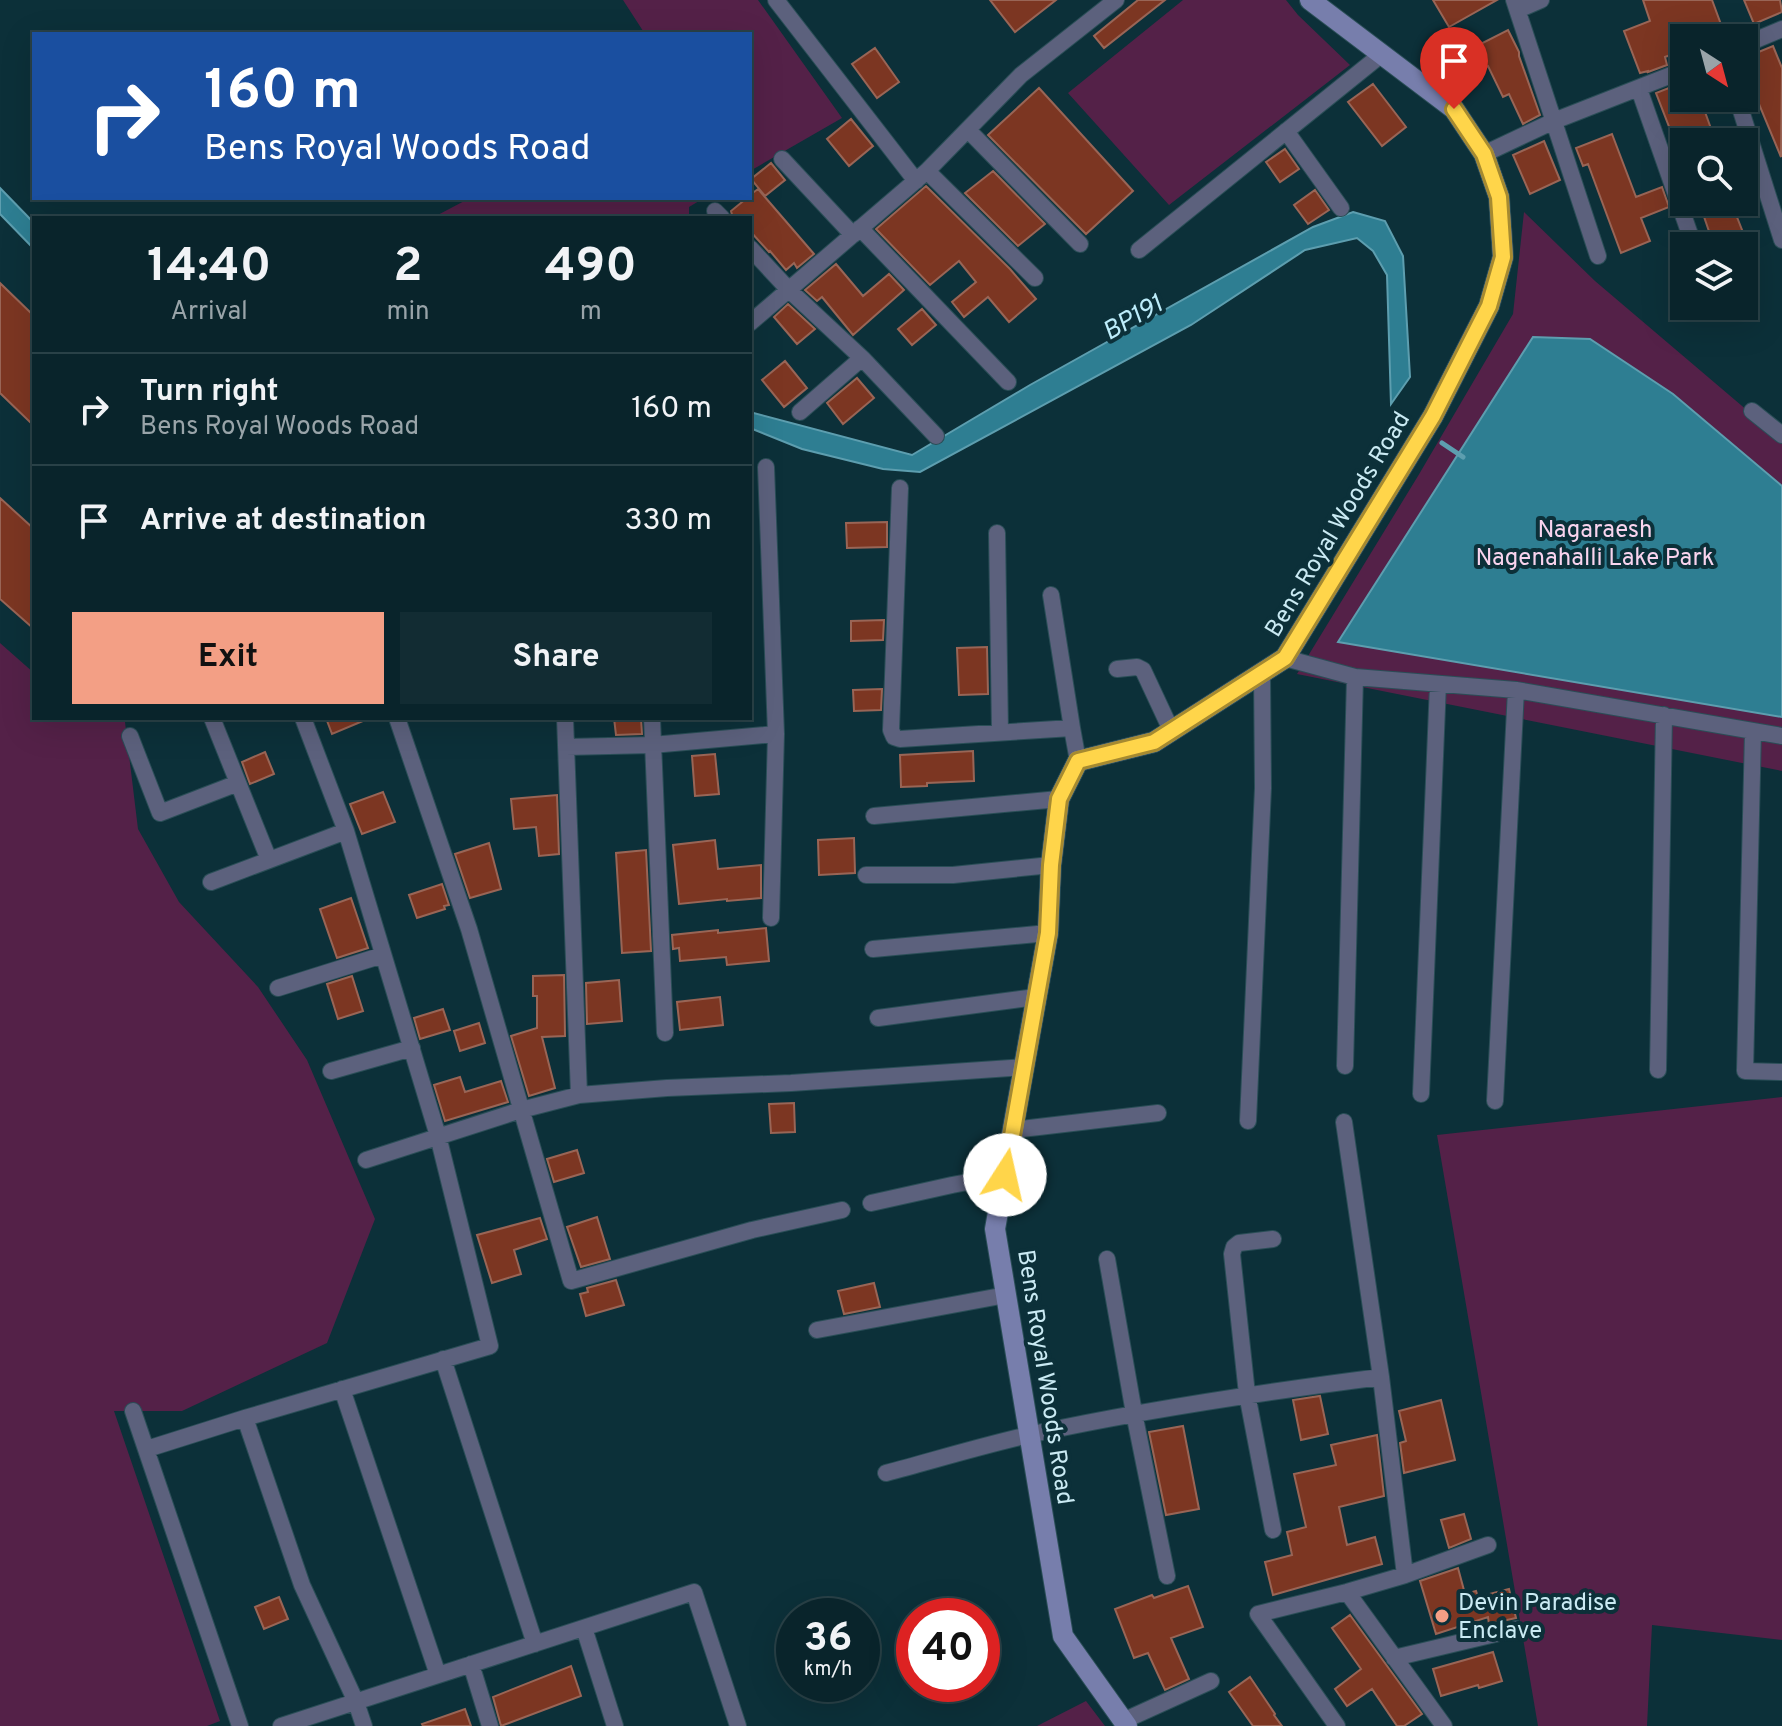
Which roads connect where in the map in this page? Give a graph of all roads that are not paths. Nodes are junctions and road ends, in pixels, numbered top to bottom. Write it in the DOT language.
graph roads {
  1 [pos="776,0"];
  2 [pos="1116,0"];
  3 [pos="1311,0"];
  4 [pos="1541,0"];
  5 [pos="1516,5"];
  6 [pos="1782,29"];
  7 [pos="1758,39"];
  8 [pos="1382,54"];
  9 [pos="1670,76"];
  10 [pos="1639,89"];
  11 [pos="1741,112"];
  12 [pos="1554,121"];
  13 [pos="968,130"];
  14 [pos="1286,131"];
  15 [pos="1484,154"];
  16 [pos="782,159"];
  17 [pos="922,176"];
  18 [pos="1341,208"];
  19 [pos="857,232"];
  20 [pos="1689,232"];
  21 [pos="1782,240"];
  22 [pos="1080,244"];
  23 [pos="752,250"];
  24 [pos="1139,250"];
  25 [pos="1598,256"];
  26 [pos="1035,278"];
  27 [pos="789,290"];
  28 [pos="752,321"];
  29 [pos="862,358"];
  30 [pos="1008,382"];
  31 [pos="1752,411"];
  32 [pos="800,412"];
  33 [pos="1782,435"];
  34 [pos="936,436"];
  35 [pos="766,467"];
  36 [pos="900,488"];
  37 [pos="997,533"];
  38 [pos="1051,595"];
  39 [pos="1285,658"];
  40 [pos="1117,669"];
  41 [pos="1262,673"];
  42 [pos="1355,677"];
  43 [pos="1438,684"];
  44 [pos="1516,690"];
  45 [pos="1664,715"];
  46 [pos="213,720"];
  47 [pos="304,720"];
  48 [pos="398,720"];
  49 [pos="565,720"];
  50 [pos="652,720"];
  51 [pos="1072,728"];
  52 [pos="1171,730"];
  53 [pos="1753,731"];
  54 [pos="1000,732"];
  55 [pos="776,734"];
  56 [pos="130,736"];
  57 [pos="1782,736"];
  58 [pos="652,745"];
  59 [pos="566,747"];
  60 [pos="1078,761"];
  61 [pos="238,783"];
  62 [pos="1059,799"];
  63 [pos="874,816"];
  64 [pos="346,831"];
  65 [pos="269,860"];
  66 [pos="1051,865"];
  67 [pos="866,875"];
  68 [pos="211,882"];
  69 [pos="771,918"];
  70 [pos="1048,933"];
  71 [pos="873,949"];
  72 [pos="383,955"];
  73 [pos="278,988"];
  74 [pos="1036,997"];
  75 [pos="878,1018"];
  76 [pos="665,1033"];
  77 [pos="412,1048"];
  78 [pos="1345,1066"];
  79 [pos="1024,1067"];
  80 [pos="1658,1070"];
  81 [pos="331,1071"];
  82 [pos="1782,1072"];
  83 [pos="1421,1094"];
  84 [pos="579,1095"];
  85 [pos="1495,1101"];
  86 [pos="521,1110"];
  87 [pos="1158,1113"];
  88 [pos="1248,1121"];
  89 [pos="1344,1122"];
  90 [pos="1013,1130"];
  91 [pos="438,1136"];
  92 [pos="366,1160"];
  93 [pos="1005,1175"];
  94 [pos="871,1203"];
  95 [pos="842,1210"];
  96 [pos="1273,1239"];
  97 [pos="1107,1259"];
  98 [pos="1006,1295"];
  99 [pos="817,1330"];
  100 [pos="443,1359"];
  101 [pos="1381,1377"];
  102 [pos="342,1389"];
  103 [pos="1247,1394"];
  104 [pos="133,1411"];
  105 [pos="1134,1413"];
  106 [pos="245,1418"];
  107 [pos="1029,1435"];
  108 [pos="147,1449"];
  109 [pos="886,1473"];
  110 [pos="1273,1530"];
  111 [pos="1488,1545"];
  112 [pos="1405,1575"];
  113 [pos="1167,1576"];
  114 [pos="1347,1592"];
  115 [pos="584,1628"];
  116 [pos="1516,1629"];
  117 [pos="535,1644"];
  118 [pos="1394,1658"];
  119 [pos="471,1664"];
  120 [pos="438,1675"];
  121 [pos="1211,1681"];
  122 [pos="356,1702"];
  123 [pos="1125,1723"];
  124 [pos="240,1726"];
  125 [pos="281,1726"];
  126 [pos="364,1726"];
  127 [pos="490,1726"];
  128 [pos="615,1726"];
  129 [pos="738,1726"];
  130 [pos="1337,1726"];
  131 [pos="1444,1726"];
  1 -- 17 [label="street"];
  2 -- 13 [label="street"];
  3 -- 8 [label="street, Bens Royal Woods Road"];
  4 -- 5 [label="street"];
  5 -- 12 [label="street"];
  6 -- 7 [label="street"];
  8 -- 14 [label="street"];
  8 -- 15 [label="street, Bens Royal Woods Road"];
  9 -- 10 [label="street"];
  10 -- 12 [label="street"];
  10 -- 20 [label="street"];
  11 -- 21 [label="street"];
  12 -- 15 [label="street"];
  12 -- 25 [label="street"];
  13 -- 17 [label="street"];
  13 -- 22 [label="street"];
  14 -- 18 [label="street"];
  14 -- 24 [label="street"];
  15 -- 39 [label="street, Bens Royal Woods Road"];
  16 -- 19 [label="street"];
  17 -- 19 [label="street"];
  17 -- 26 [label="street"];
  19 -- 27 [label="street"];
  19 -- 30 [label="street"];
  23 -- 27 [label="street"];
  27 -- 28 [label="street"];
  27 -- 29 [label="street"];
  29 -- 32 [label="street"];
  29 -- 34 [label="street"];
  31 -- 33 [label="street"];
  35 -- 55 [label="street"];
  36 -- 54 [label="street"];
  37 -- 54 [label="street"];
  38 -- 51 [label="street"];
  39 -- 41 [label="street, Bens Royal Woods Road"];
  39 -- 42 [label="street"];
  40 -- 52 [label="street"];
  41 -- 52 [label="street, Bens Royal Woods Road"];
  41 -- 88 [label="street"];
  42 -- 43 [label="street"];
  42 -- 78 [label="street"];
  43 -- 44 [label="street"];
  43 -- 83 [label="street"];
  44 -- 45 [label="street"];
  44 -- 85 [label="street"];
  45 -- 53 [label="street"];
  45 -- 80 [label="street"];
  46 -- 61 [label="street"];
  47 -- 64 [label="street"];
  48 -- 86 [label="street"];
  49 -- 59 [label="street"];
  50 -- 58 [label="street"];
  51 -- 54 [label="street"];
  51 -- 60 [label="street"];
  52 -- 60 [label="street, Bens Royal Woods Road"];
  53 -- 57 [label="street"];
  53 -- 82 [label="street"];
  55 -- 58 [label="street"];
  55 -- 69 [label="street"];
  56 -- 61 [label="street"];
  58 -- 59 [label="street"];
  58 -- 76 [label="street"];
  59 -- 84 [label="street"];
  60 -- 62 [label="street, Bens Royal Woods Road"];
  61 -- 65 [label="street"];
  62 -- 63 [label="street"];
  62 -- 66 [label="street, Bens Royal Woods Road"];
  64 -- 65 [label="street"];
  64 -- 72 [label="street"];
  65 -- 68 [label="street"];
  66 -- 67 [label="street"];
  66 -- 70 [label="street, Bens Royal Woods Road"];
  70 -- 71 [label="street"];
  70 -- 74 [label="street, Bens Royal Woods Road"];
  72 -- 73 [label="street"];
  72 -- 77 [label="street"];
  74 -- 75 [label="street"];
  74 -- 79 [label="street, Bens Royal Woods Road"];
  77 -- 81 [label="street"];
  77 -- 91 [label="street"];
  79 -- 84 [label="street"];
  79 -- 90 [label="street, Bens Royal Woods Road"];
  84 -- 86 [label="street"];
  86 -- 91 [label="street"];
  86 -- 95 [label="street"];
  87 -- 90 [label="street"];
  89 -- 101 [label="street"];
  90 -- 93 [label="street, Bens Royal Woods Road"];
  91 -- 92 [label="street"];
  91 -- 100 [label="street"];
  93 -- 94 [label="street"];
  93 -- 98 [label="street, Bens Royal Woods Road"];
  96 -- 103 [label="street"];
  97 -- 105 [label="street"];
  98 -- 99 [label="street"];
  98 -- 107 [label="street, Bens Royal Woods Road"];
  100 -- 102 [label="street"];
  100 -- 117 [label="street"];
  101 -- 103 [label="street"];
  101 -- 112 [label="street"];
  102 -- 106 [label="street"];
  102 -- 120 [label="street"];
  103 -- 105 [label="street"];
  103 -- 110 [label="street"];
  104 -- 108 [label="street"];
  105 -- 107 [label="street"];
  105 -- 113 [label="street"];
  106 -- 108 [label="street"];
  106 -- 122 [label="street"];
  107 -- 109 [label="street"];
  107 -- 123 [label="street, Bens Royal Woods Road"];
  108 -- 124 [label="street"];
  111 -- 112 [label="street"];
  112 -- 114 [label="street"];
  114 -- 118 [label="street"];
  114 -- 130 [label="street"];
  115 -- 117 [label="street"];
  115 -- 128 [label="street"];
  115 -- 129 [label="street"];
  116 -- 118 [label="street"];
  117 -- 119 [label="street"];
  118 -- 131 [label="street"];
  119 -- 120 [label="street"];
  119 -- 127 [label="street"];
  120 -- 122 [label="street"];
  121 -- 123 [label="street"];
  122 -- 125 [label="street"];
  122 -- 126 [label="street"];
}
